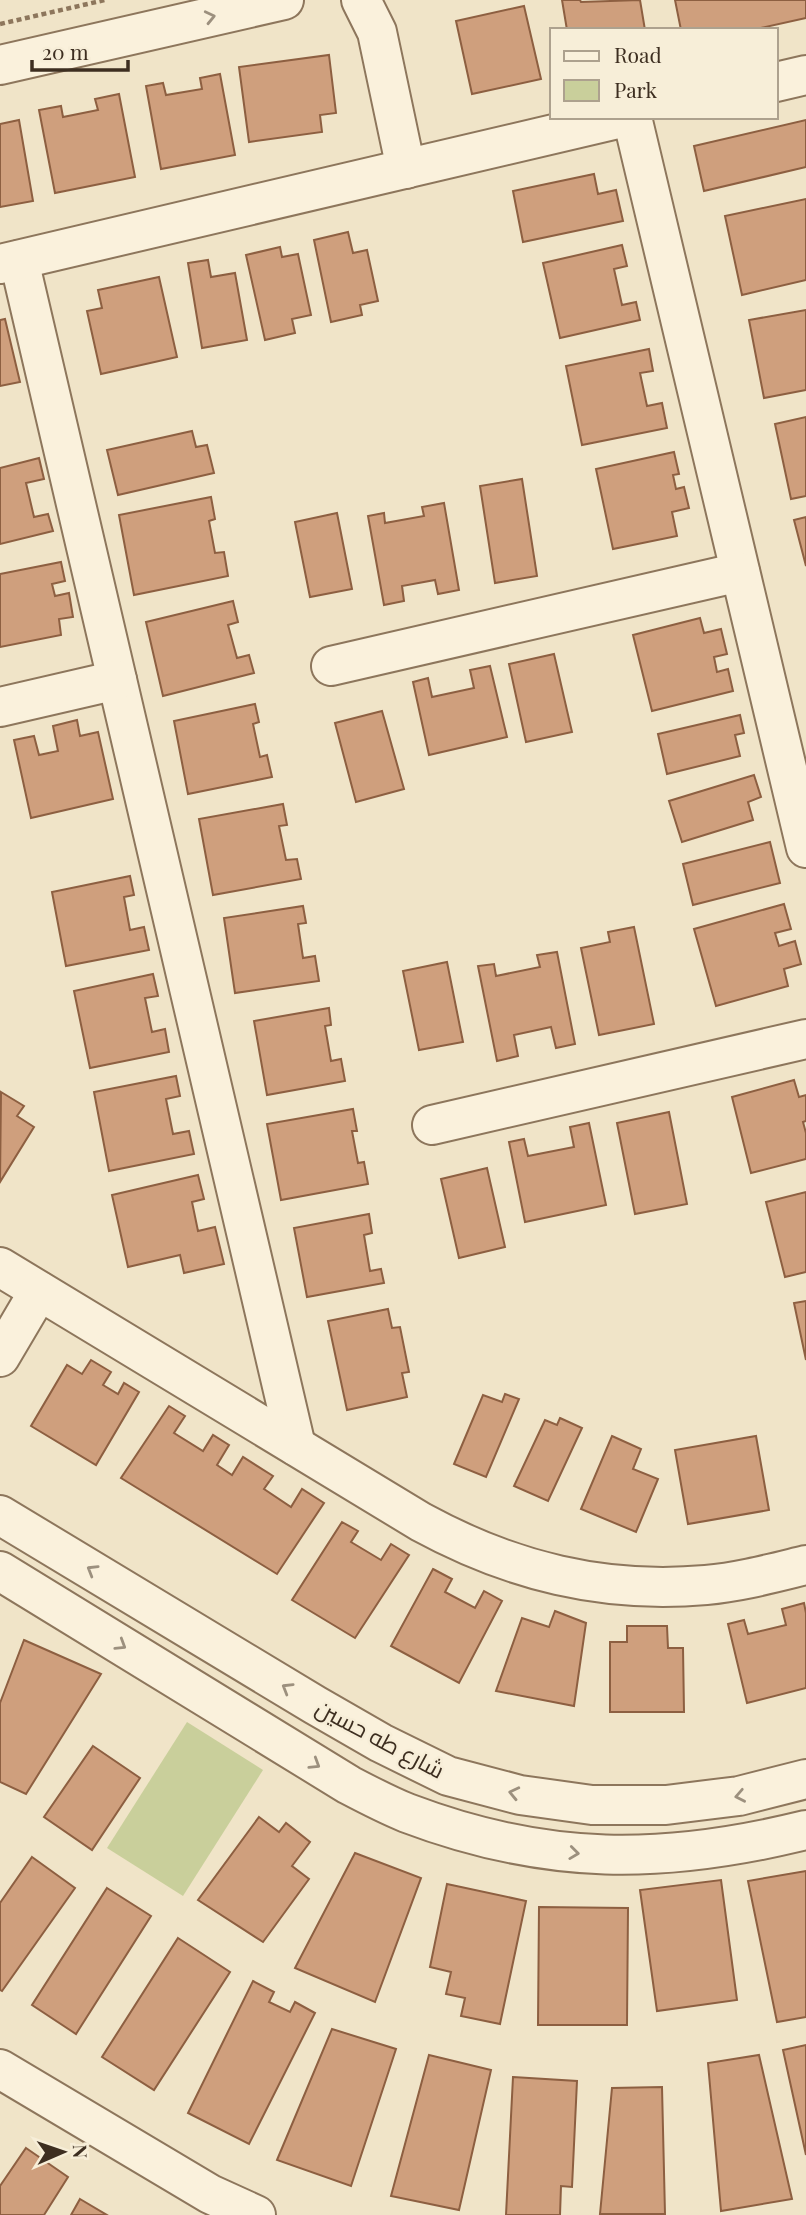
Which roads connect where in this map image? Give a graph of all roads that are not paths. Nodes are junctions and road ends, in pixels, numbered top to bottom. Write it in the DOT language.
graph roads {
  1 [pos="284,0"];
  2 [pos="361,0"];
  3 [pos="389,0"];
  4 [pos="0,65"];
  5 [pos="806,75"];
  6 [pos="778,82"];
  7 [pos="618,119"];
  8 [pos="632,119"];
  9 [pos="413,168"];
  10 [pos="9,262"];
  11 [pos="740,572"];
  12 [pos="331,666"];
  13 [pos="117,680"];
  14 [pos="0,707"];
  15 [pos="806,848"];
  16 [pos="806,1039"];
  17 [pos="432,1125"];
  18 [pos="0,1267"];
  19 [pos="39,1291"];
  20 [pos="0,1357"];
  21 [pos="296,1446"];
  22 [pos="0,1515"];
  23 [pos="806,1565"];
  24 [pos="2,1574"];
  25 [pos="806,1779"];
  26 [pos="806,1830"];
  27 [pos="0,2069"];
  28 [pos="256,2215"];
  4 -- 1 [label="street, one-way"];
  2 -- 9 [label="street"];
  3 -- 9 [label="street"];
  5 -- 6 [label="street"];
  7 -- 9 [label="street"];
  8 -- 11 [label="street"];
  9 -- 10 [label="street"];
  10 -- 13 [label="street"];
  11 -- 12 [label="street"];
  11 -- 15 [label="street"];
  13 -- 14 [label="street"];
  13 -- 21 [label="street"];
  16 -- 17 [label="street"];
  18 -- 19 [label="street"];
  19 -- 20 [label="street"];
  19 -- 21 [label="street"];
  21 -- 23 [label="street"];
  25 -- 22 [label="street, شارع طه حسين, one-way"];
  24 -- 26 [label="street, one-way"];
  27 -- 28 [label="street"];
}
